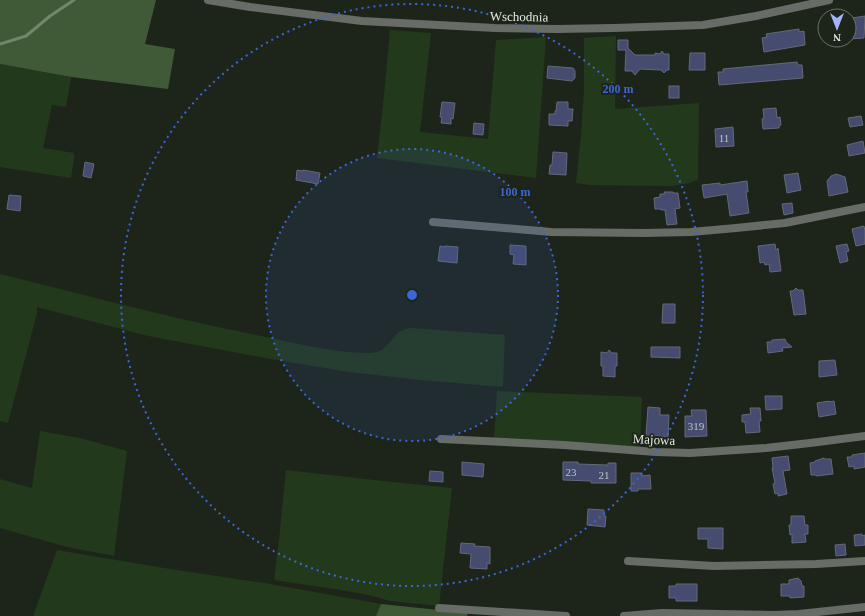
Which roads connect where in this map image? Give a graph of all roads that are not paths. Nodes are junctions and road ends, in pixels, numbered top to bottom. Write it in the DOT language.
graph roads {
  1 [pos="208,0"];
  2 [pos="828,0"];
  3 [pos="865,207"];
  4 [pos="433,222"];
  5 [pos="865,436"];
  6 [pos="441,439"];
  7 [pos="628,561"];
  8 [pos="865,561"];
  9 [pos="865,607"];
  10 [pos="439,608"];
  11 [pos="566,616"];
  12 [pos="624,616"];
  1 -- 2 [label="street, Wschodnia"];
  3 -- 4 [label="street"];
  5 -- 6 [label="street, Majowa"];
  7 -- 8 [label="street"];
  9 -- 12 [label="street"];
  10 -- 11 [label="street"];
}
